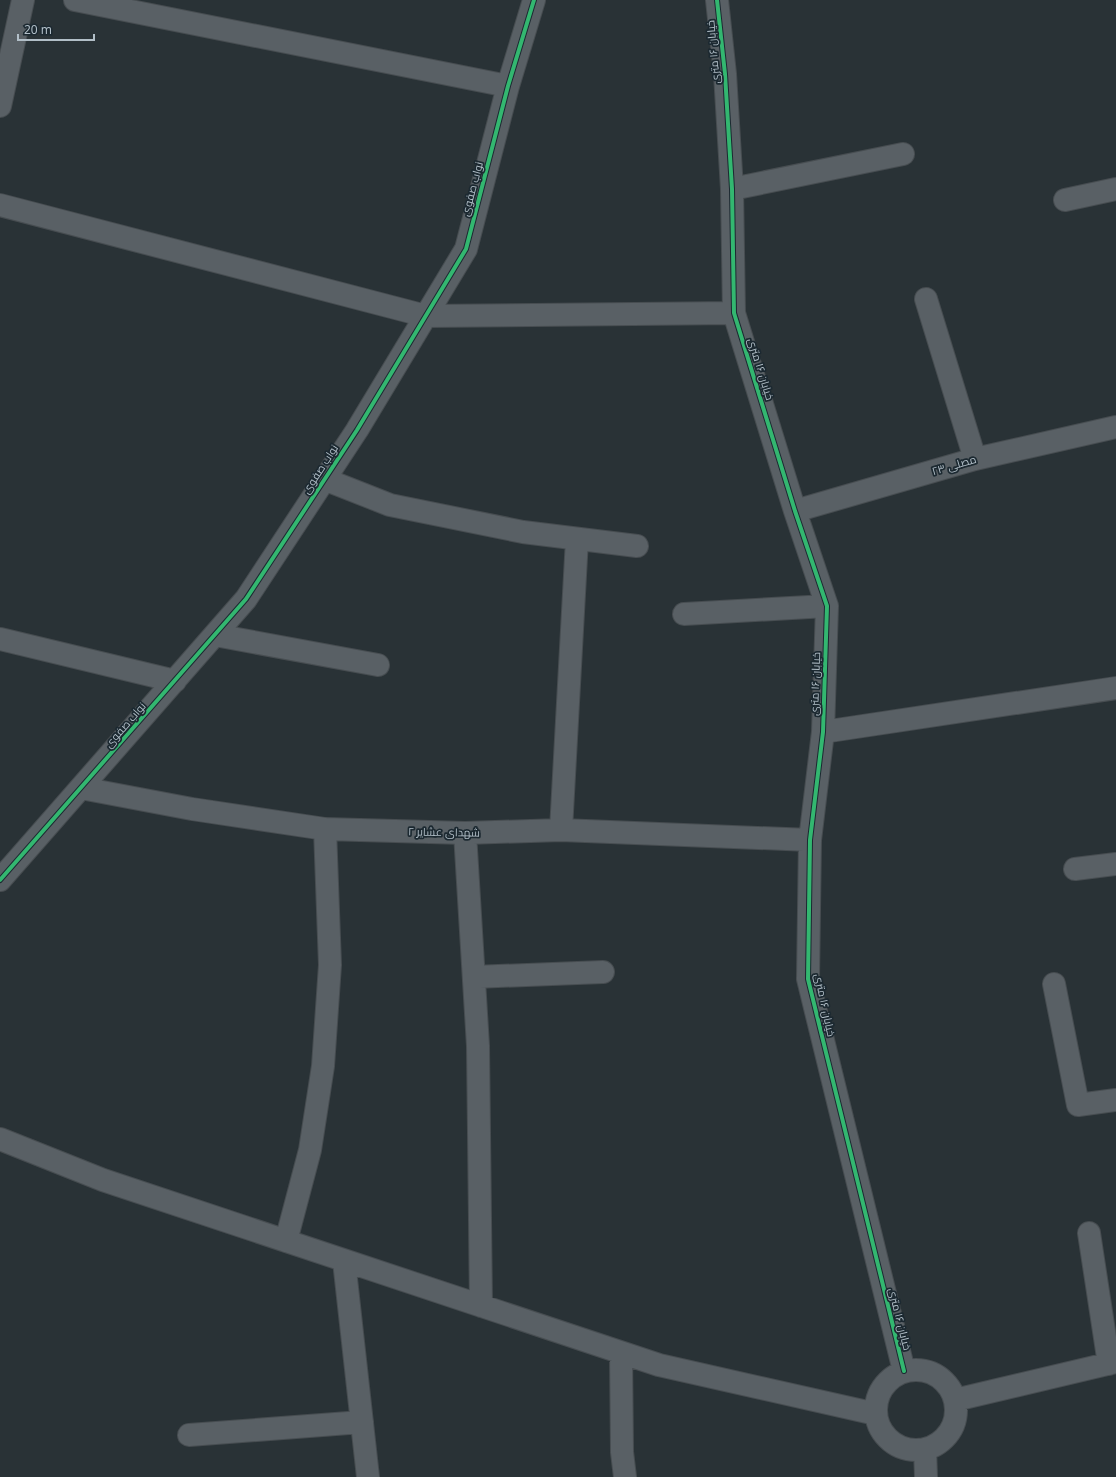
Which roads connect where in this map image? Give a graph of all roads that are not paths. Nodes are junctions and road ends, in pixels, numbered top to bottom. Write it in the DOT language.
graph roads {
  1 [pos="23,0"];
  2 [pos="75,0"];
  3 [pos="534,0"];
  4 [pos="717,0"];
  5 [pos="508,86"];
  6 [pos="0,106"];
  7 [pos="903,154"];
  8 [pos="732,189"];
  9 [pos="1116,189"];
  10 [pos="1065,200"];
  11 [pos="0,205"];
  12 [pos="926,299"];
  13 [pos="734,313"];
  14 [pos="426,316"];
  15 [pos="1116,427"];
  16 [pos="975,459"];
  17 [pos="324,479"];
  18 [pos="795,511"];
  19 [pos="577,538"];
  20 [pos="637,546"];
  21 [pos="827,606"];
  22 [pos="684,614"];
  23 [pos="215,635"];
  24 [pos="0,639"];
  25 [pos="378,665"];
  26 [pos="175,681"];
  27 [pos="1116,688"];
  28 [pos="823,732"];
  29 [pos="81,788"];
  30 [pos="325,829"];
  31 [pos="561,830"];
  32 [pos="465,833"];
  33 [pos="810,840"];
  34 [pos="1116,864"];
  35 [pos="1075,869"];
  36 [pos="3,872"];
  37 [pos="602,972"];
  38 [pos="474,977"];
  39 [pos="1054,984"];
  40 [pos="1116,1100"];
  41 [pos="0,1139"];
  42 [pos="1089,1233"];
  43 [pos="286,1241"];
  44 [pos="344,1261"];
  45 [pos="481,1306"];
  46 [pos="622,1353"];
  47 [pos="1113,1363"];
  48 [pos="904,1372"];
  49 [pos="955,1400"];
  50 [pos="876,1414"];
  51 [pos="362,1422"];
  52 [pos="189,1436"];
  53 [pos="925,1449"];
  54 [pos="368,1477"];
  55 [pos="625,1477"];
  56 [pos="926,1477"];
  1 -- 6 [label="street"];
  2 -- 5 [label="street"];
  3 -- 5 [label="street, نواب صفوی"];
  4 -- 8 [label="street, خیابان ۱۶ متری"];
  5 -- 14 [label="street, نواب صفوی"];
  7 -- 8 [label="street"];
  8 -- 13 [label="street, خیابان ۱۶ متری"];
  9 -- 10 [label="street"];
  11 -- 14 [label="street"];
  12 -- 16 [label="street"];
  13 -- 14 [label="street"];
  13 -- 18 [label="street, خیابان ۱۶ متری"];
  14 -- 17 [label="street, نواب صفوی"];
  15 -- 16 [label="street, مصلی ۲۳"];
  16 -- 18 [label="street, مصلی ۲۳"];
  17 -- 19 [label="street"];
  17 -- 23 [label="street, نواب صفوی"];
  18 -- 21 [label="street, خیابان ۱۶ متری"];
  19 -- 20 [label="street"];
  19 -- 31 [label="street"];
  21 -- 22 [label="street"];
  21 -- 28 [label="street, خیابان ۱۶ متری"];
  23 -- 25 [label="street"];
  23 -- 26 [label="street, نواب صفوی"];
  24 -- 26 [label="street"];
  26 -- 29 [label="street, نواب صفوی"];
  27 -- 28 [label="street"];
  28 -- 33 [label="street, خیابان ۱۶ متری"];
  29 -- 30 [label="street, شهدای عشایر ۲"];
  29 -- 36 [label="street, نواب صفوی"];
  30 -- 32 [label="street, شهدای عشایر ۲"];
  30 -- 43 [label="street"];
  31 -- 32 [label="street, شهدای عشایر ۲"];
  31 -- 33 [label="street, شهدای عشایر ۲"];
  32 -- 38 [label="street"];
  33 -- 48 [label="street, خیابان ۱۶ متری"];
  34 -- 35 [label="street"];
  37 -- 38 [label="street"];
  38 -- 45 [label="street"];
  39 -- 40 [label="street"];
  41 -- 43 [label="street"];
  42 -- 47 [label="street"];
  43 -- 44 [label="street"];
  44 -- 45 [label="street"];
  44 -- 51 [label="street"];
  45 -- 46 [label="street"];
  46 -- 50 [label="street"];
  46 -- 55 [label="street"];
  47 -- 49 [label="street"];
  48 -- 49 [label="street"];
  48 -- 50 [label="street"];
  49 -- 53 [label="street"];
  50 -- 53 [label="street"];
  51 -- 52 [label="street"];
  51 -- 54 [label="street"];
  53 -- 56 [label="street"];
}
